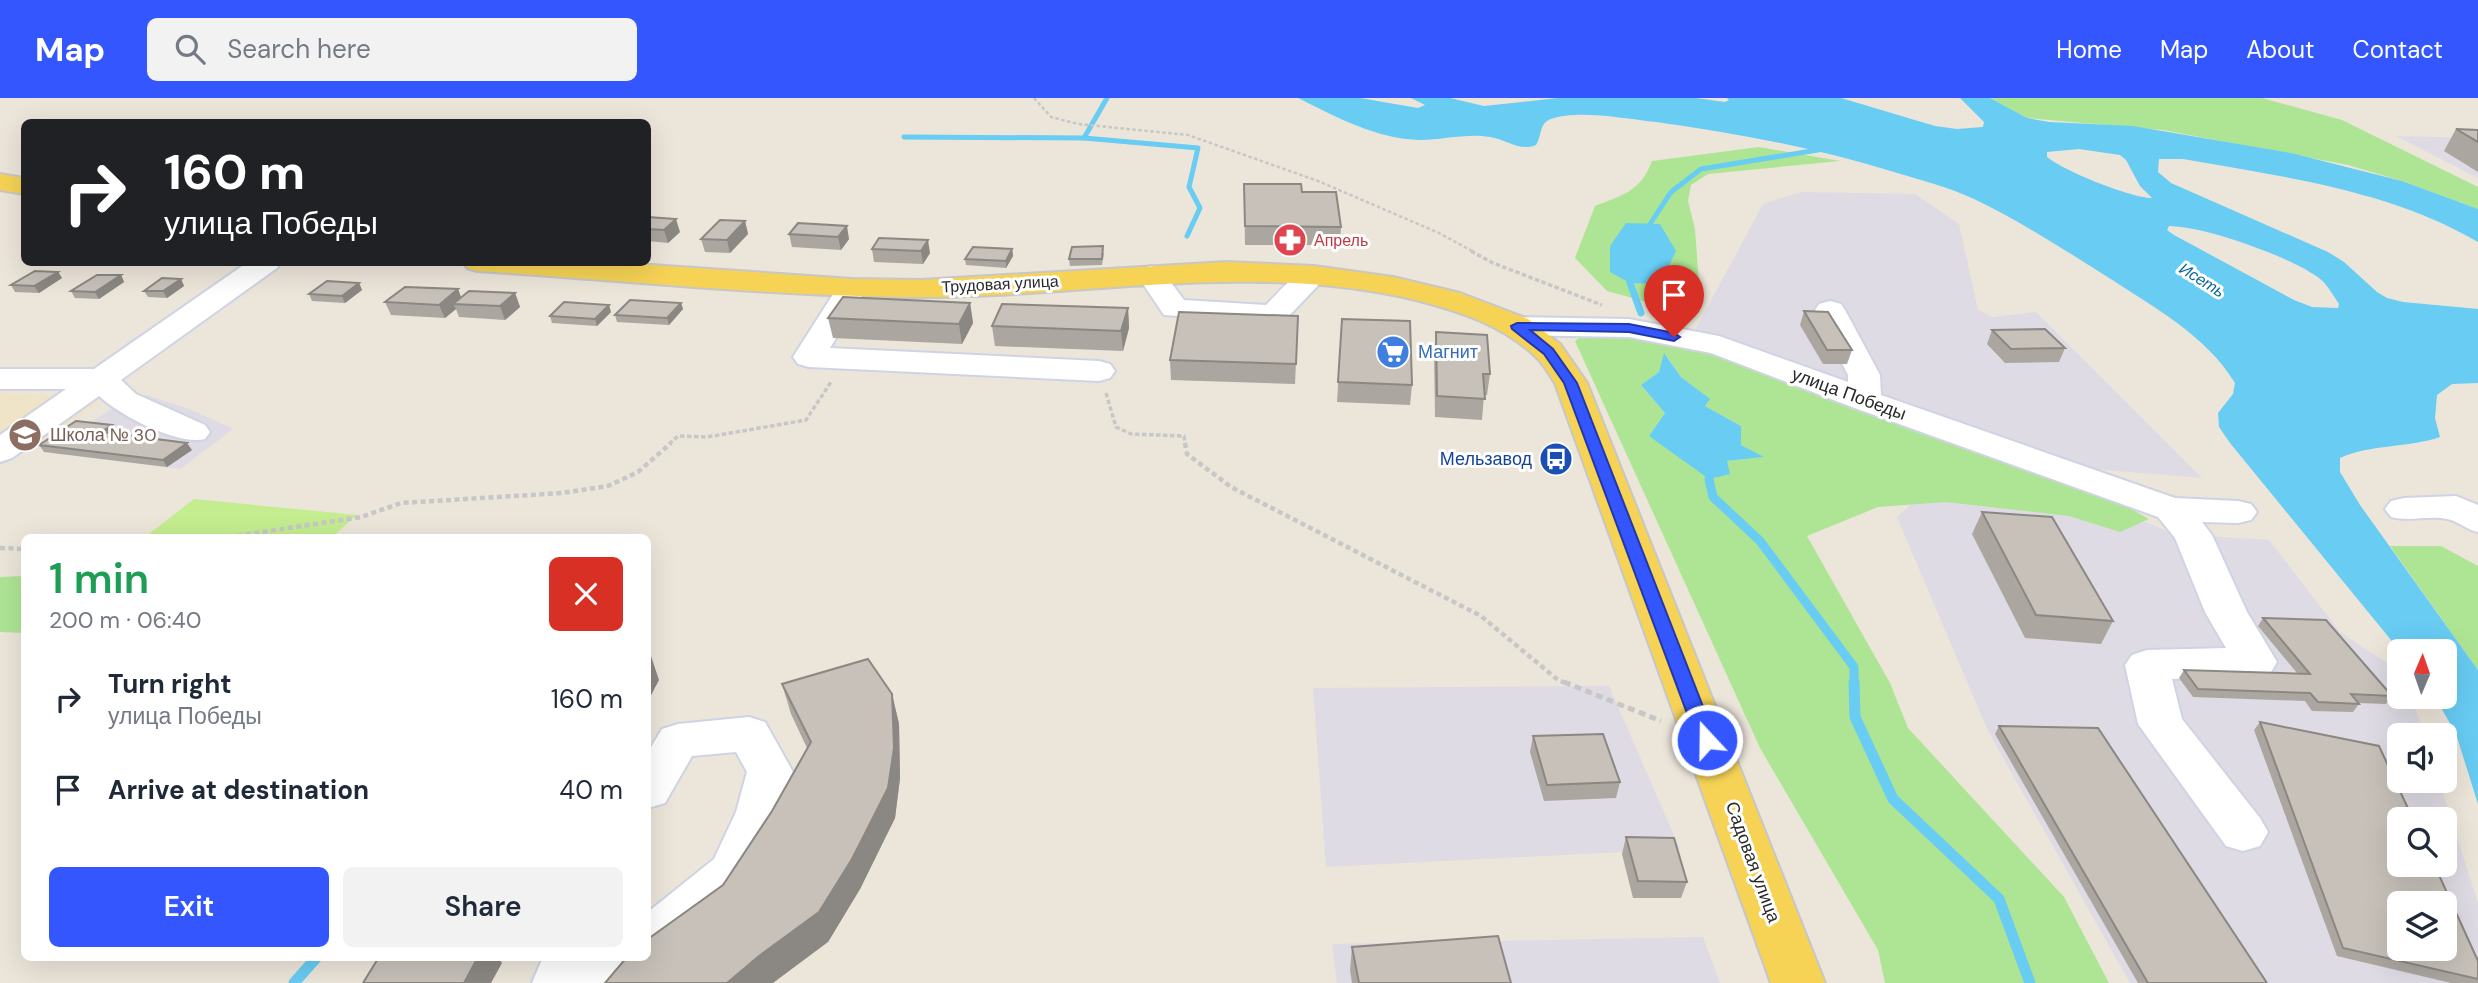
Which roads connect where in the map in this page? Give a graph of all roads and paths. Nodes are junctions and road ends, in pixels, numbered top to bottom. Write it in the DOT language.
graph roads {
  1 [pos="1034,98"];
  2 [pos="0,182"];
  3 [pos="21,186"];
  4 [pos="261,266"];
  5 [pos="535,266"];
  6 [pos="1151,275"];
  7 [pos="1314,275"];
  8 [pos="852,288"];
  9 [pos="1830,310"];
  10 [pos="1517,326"];
  11 [pos="1629,328"];
  12 [pos="846,358"];
  13 [pos="1099,370"];
  14 [pos="0,379"];
  15 [pos="100,379"];
  16 [pos="1864,400"];
  17 [pos="192,432"];
  18 [pos="0,451"];
  19 [pos="2171,509"];
  20 [pos="2404,509"];
  21 [pos="2471,511"];
  22 [pos="2238,512"];
  23 [pos="249,534"];
  24 [pos="0,548"];
  25 [pos="21,549"];
  26 [pos="1707,740"];
  27 [pos="651,785"];
  28 [pos="2243,832"];
  29 [pos="651,940"];
  30 [pos="568,961"];
  31 [pos="623,961"];
  32 [pos="559,983"];
  33 [pos="596,983"];
  34 [pos="1798,983"];
  1 -- 11 [label="path"];
  2 -- 3 [label="main road"];
  4 -- 15 [label="street"];
  5 -- 8 [label="main road, Трудовая улица"];
  6 -- 7 [label="main road, Трудовая улица"];
  6 -- 7 [label="street"];
  6 -- 8 [label="main road, Трудовая улица"];
  7 -- 10 [label="main road, Трудовая улица"];
  8 -- 12 [label="street"];
  9 -- 16 [label="street"];
  10 -- 11 [label="street, улица Победы"];
  10 -- 26 [label="main road, Садовая улица"];
  11 -- 16 [label="street, улица Победы"];
  12 -- 13 [label="street"];
  12 -- 23 [label="path"];
  13 -- 26 [label="path"];
  14 -- 15 [label="street"];
  15 -- 17 [label="street"];
  15 -- 18 [label="street"];
  16 -- 19 [label="street, улица Победы"];
  19 -- 22 [label="street"];
  19 -- 28 [label="street"];
  20 -- 21 [label="street"];
  24 -- 25 [label="path"];
  26 -- 34 [label="main road, Садовая улица"];
  27 -- 29 [label="street"];
  30 -- 32 [label="street"];
  31 -- 33 [label="street"];
}
